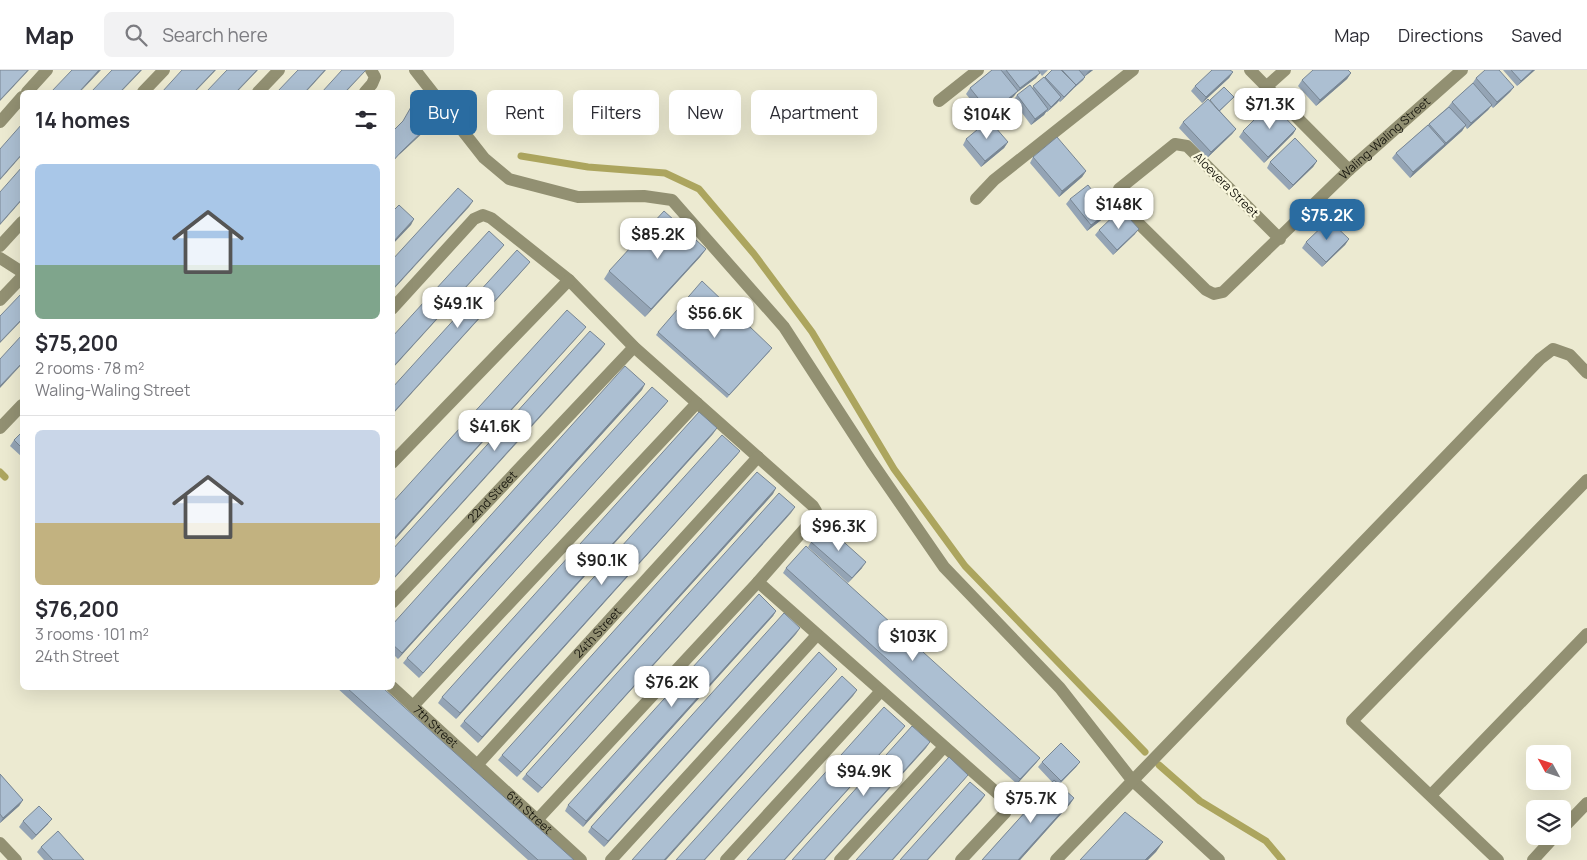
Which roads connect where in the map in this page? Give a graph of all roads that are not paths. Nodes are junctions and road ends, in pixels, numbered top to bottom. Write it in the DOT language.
graph roads {
  1 [pos="47,70"];
  2 [pos="164,70"];
  3 [pos="279,70"];
  4 [pos="415,70"];
  5 [pos="978,70"];
  6 [pos="1133,70"];
  7 [pos="1250,70"];
  8 [pos="1285,70"];
  9 [pos="1462,70"];
  10 [pos="373,74"];
  11 [pos="1266,87"];
  12 [pos="29,90"];
  13 [pos="145,90"];
  14 [pos="260,90"];
  15 [pos="367,90"];
  16 [pos="20,99"];
  17 [pos="939,101"];
  18 [pos="0,122"];
  19 [pos="1349,170"];
  20 [pos="976,199"];
  21 [pos="20,224"];
  22 [pos="1280,239"];
  23 [pos="0,246"];
  24 [pos="0,258"];
  25 [pos="20,271"];
  26 [pos="20,279"];
  27 [pos="569,280"];
  28 [pos="1218,293"];
  29 [pos="0,300"];
  30 [pos="395,307"];
  31 [pos="634,347"];
  32 [pos="1587,373"];
  33 [pos="697,403"];
  34 [pos="20,407"];
  35 [pos="0,428"];
  36 [pos="758,457"];
  37 [pos="395,460"];
  38 [pos="1587,480"];
  39 [pos="758,582"];
  40 [pos="395,600"];
  41 [pos="1587,634"];
  42 [pos="817,635"];
  43 [pos="395,690"];
  44 [pos="881,691"];
  45 [pos="413,706"];
  46 [pos="944,747"];
  47 [pos="477,765"];
  48 [pos="1132,780"];
  49 [pos="1431,796"];
  50 [pos="1587,803"];
  51 [pos="537,820"];
  52 [pos="1571,820"];
  53 [pos="0,843"];
  54 [pos="1547,845"];
  55 [pos="12,859"];
  56 [pos="581,860"];
  57 [pos="611,860"];
  58 [pos="726,860"];
  59 [pos="840,860"];
  60 [pos="961,860"];
  61 [pos="1056,860"];
  62 [pos="1218,860"];
  63 [pos="1498,860"];
  64 [pos="1533,860"];
  1 -- 12 [label="street"];
  2 -- 13 [label="street"];
  3 -- 14 [label="street"];
  4 -- 48 [label="street"];
  5 -- 17 [label="street"];
  6 -- 20 [label="street"];
  7 -- 11 [label="street"];
  8 -- 11 [label="street"];
  9 -- 19 [label="street, Waling-Waling Street"];
  10 -- 15 [label="street"];
  11 -- 19 [label="street"];
  16 -- 18 [label="street"];
  19 -- 22 [label="street, Waling-Waling Street"];
  21 -- 23 [label="street"];
  22 -- 28 [label="street, Waling-Waling Street"];
  22 -- 28 [label="street, Aloevera Street"];
  24 -- 25 [label="street"];
  26 -- 29 [label="street"];
  27 -- 30 [label="street"];
  27 -- 31 [label="street"];
  27 -- 37 [label="street"];
  31 -- 33 [label="street"];
  31 -- 40 [label="street, 22nd Street"];
  32 -- 48 [label="street"];
  33 -- 36 [label="street"];
  33 -- 45 [label="street"];
  34 -- 35 [label="street"];
  36 -- 39 [label="street"];
  36 -- 47 [label="street, 24th Street"];
  38 -- 49 [label="street"];
  39 -- 42 [label="street"];
  39 -- 51 [label="street"];
  41 -- 49 [label="street"];
  42 -- 44 [label="street"];
  42 -- 57 [label="street"];
  43 -- 45 [label="street, 7th Street"];
  44 -- 46 [label="street"];
  44 -- 58 [label="street"];
  45 -- 47 [label="street, 7th Street"];
  46 -- 59 [label="street"];
  46 -- 60 [label="street"];
  47 -- 51 [label="street, 6th Street"];
  48 -- 61 [label="street"];
  48 -- 62 [label="street"];
  49 -- 63 [label="street"];
  50 -- 52 [label="street"];
  51 -- 56 [label="street, 6th Street"];
  53 -- 55 [label="street"];
  54 -- 64 [label="street"];
}
